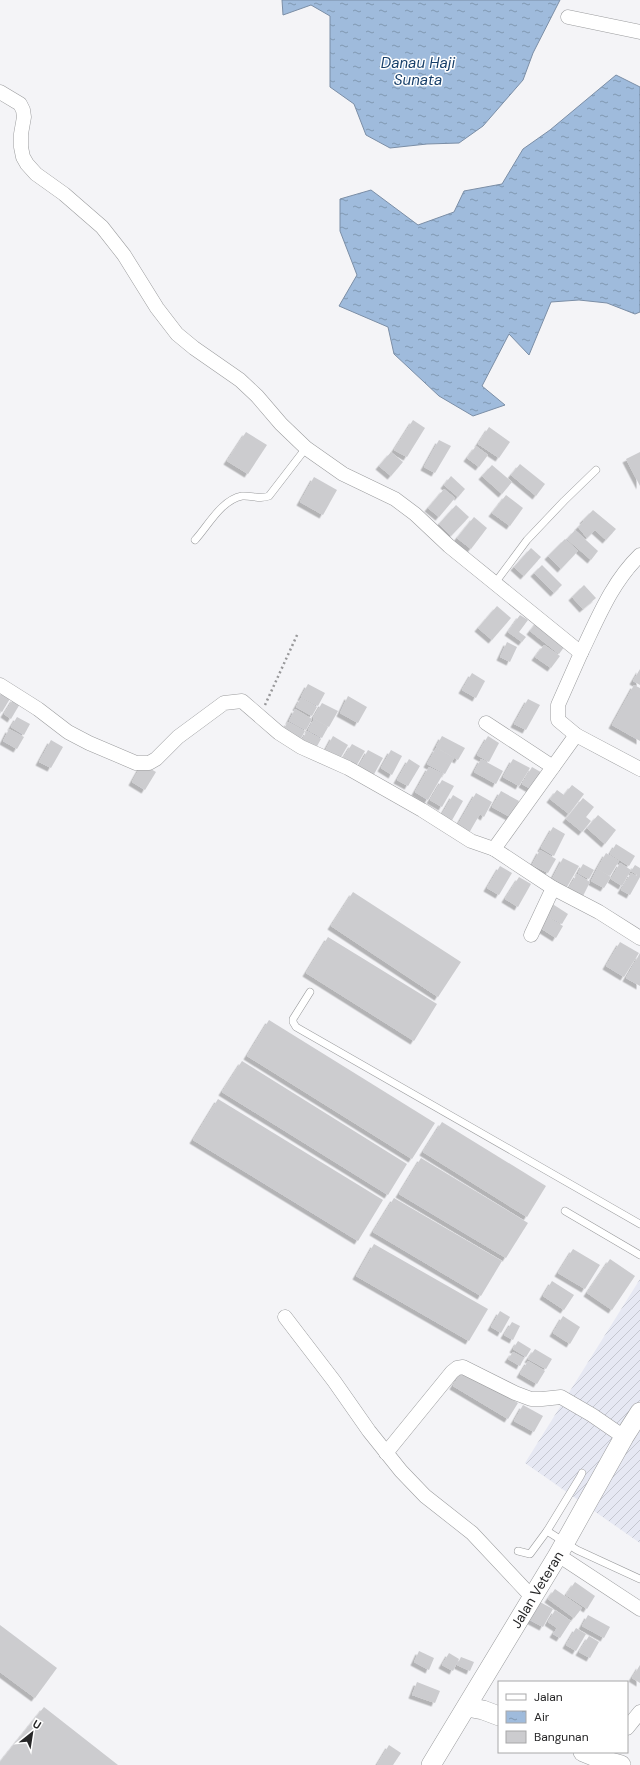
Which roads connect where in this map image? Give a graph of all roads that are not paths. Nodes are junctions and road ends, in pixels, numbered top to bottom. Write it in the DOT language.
graph roads {
  1 [pos="568,17"];
  2 [pos="640,32"];
  3 [pos="0,92"];
  4 [pos="306,448"];
  5 [pos="596,470"];
  6 [pos="195,540"];
  7 [pos="640,555"];
  8 [pos="495,583"];
  9 [pos="581,653"];
  10 [pos="0,686"];
  11 [pos="486,722"];
  12 [pos="576,735"];
  13 [pos="553,767"];
  14 [pos="640,769"];
  15 [pos="494,849"];
  16 [pos="553,888"];
  17 [pos="531,935"];
  18 [pos="640,938"];
  19 [pos="310,992"];
  20 [pos="565,1211"];
  21 [pos="640,1224"];
  22 [pos="640,1255"];
  23 [pos="285,1317"];
  24 [pos="640,1412"];
  25 [pos="624,1437"];
  26 [pos="386,1453"];
  27 [pos="582,1472"];
  28 [pos="547,1531"];
  29 [pos="562,1549"];
  30 [pos="518,1551"];
  31 [pos="640,1579"];
  32 [pos="532,1598"];
  33 [pos="640,1609"];
  34 [pos="467,1707"];
  35 [pos="498,1716"];
  36 [pos="589,1753"];
  37 [pos="606,1756"];
  38 [pos="431,1765"];
  39 [pos="621,1765"];
  1 -- 2 [label="street"];
  3 -- 4 [label="street"];
  4 -- 6 [label="lane"];
  4 -- 8 [label="street"];
  5 -- 8 [label="lane"];
  7 -- 9 [label="street"];
  8 -- 9 [label="street"];
  9 -- 12 [label="street"];
  10 -- 15 [label="street"];
  11 -- 13 [label="street"];
  12 -- 13 [label="street"];
  12 -- 14 [label="street"];
  13 -- 15 [label="street"];
  15 -- 16 [label="street"];
  16 -- 17 [label="street"];
  16 -- 18 [label="street"];
  19 -- 21 [label="lane"];
  20 -- 22 [label="lane"];
  23 -- 26 [label="street"];
  24 -- 25 [label="main road, Jalan Veteran"];
  25 -- 26 [label="street"];
  25 -- 29 [label="main road, Jalan Veteran"];
  26 -- 32 [label="street"];
  27 -- 28 [label="lane"];
  28 -- 29 [label="lane"];
  28 -- 30 [label="lane"];
  29 -- 31 [label="lane"];
  29 -- 32 [label="main road, Jalan Veteran"];
  29 -- 33 [label="street"];
  32 -- 34 [label="main road, Jalan Veteran"];
  34 -- 35 [label="main road"];
  34 -- 38 [label="main road, Jalan Veteran"];
  36 -- 37 [label="main road"];
  37 -- 39 [label="main road"];
}
